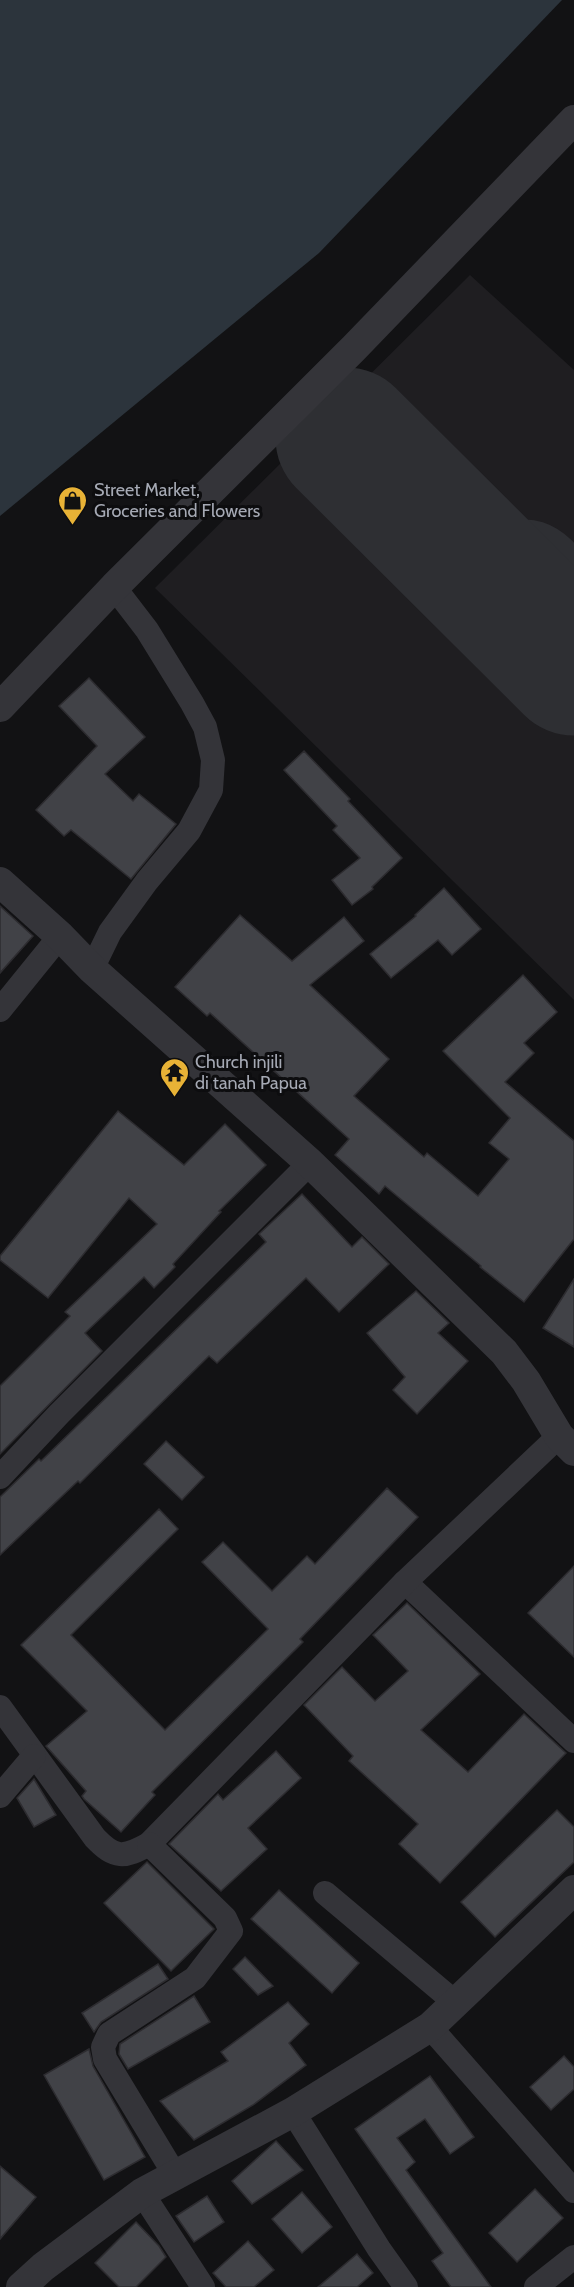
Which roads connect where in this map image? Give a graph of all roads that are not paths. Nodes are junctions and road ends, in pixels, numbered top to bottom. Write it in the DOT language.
graph roads {
  1 [pos="574,120"];
  2 [pos="114,586"];
  3 [pos="0,707"];
  4 [pos="0,882"];
  5 [pos="110,932"];
  6 [pos="64,941"];
  7 [pos="92,969"];
  8 [pos="0,1010"];
  9 [pos="310,1163"];
  10 [pos="566,1443"];
  11 [pos="0,1477"];
  12 [pos="405,1582"];
  13 [pos="0,1707"];
  14 [pos="574,1741"];
  15 [pos="34,1756"];
  16 [pos="0,1796"];
  17 [pos="149,1844"];
  18 [pos="574,1890"];
  19 [pos="325,1893"];
  20 [pos="457,2004"];
  21 [pos="430,2027"];
  22 [pos="293,2112"];
  23 [pos="175,2175"];
  24 [pos="574,2191"];
  25 [pos="142,2193"];
  26 [pos="574,2257"];
  27 [pos="21,2287"];
  28 [pos="203,2287"];
  29 [pos="406,2287"];
  30 [pos="536,2287"];
  1 -- 2 [label="street"];
  2 -- 3 [label="street"];
  2 -- 5 [label="street"];
  4 -- 6 [label="street"];
  5 -- 6 [label="street"];
  5 -- 7 [label="street"];
  6 -- 7 [label="street"];
  6 -- 8 [label="street"];
  7 -- 9 [label="street"];
  9 -- 10 [label="street"];
  9 -- 11 [label="street"];
  10 -- 12 [label="street"];
  12 -- 14 [label="street"];
  12 -- 17 [label="street"];
  13 -- 15 [label="street"];
  15 -- 16 [label="street"];
  15 -- 17 [label="street"];
  17 -- 23 [label="street"];
  18 -- 20 [label="street"];
  19 -- 20 [label="street"];
  20 -- 21 [label="street"];
  21 -- 22 [label="street"];
  21 -- 24 [label="street"];
  22 -- 23 [label="street"];
  22 -- 29 [label="street"];
  23 -- 25 [label="street"];
  25 -- 27 [label="street"];
  25 -- 28 [label="street"];
  26 -- 30 [label="street"];
}
